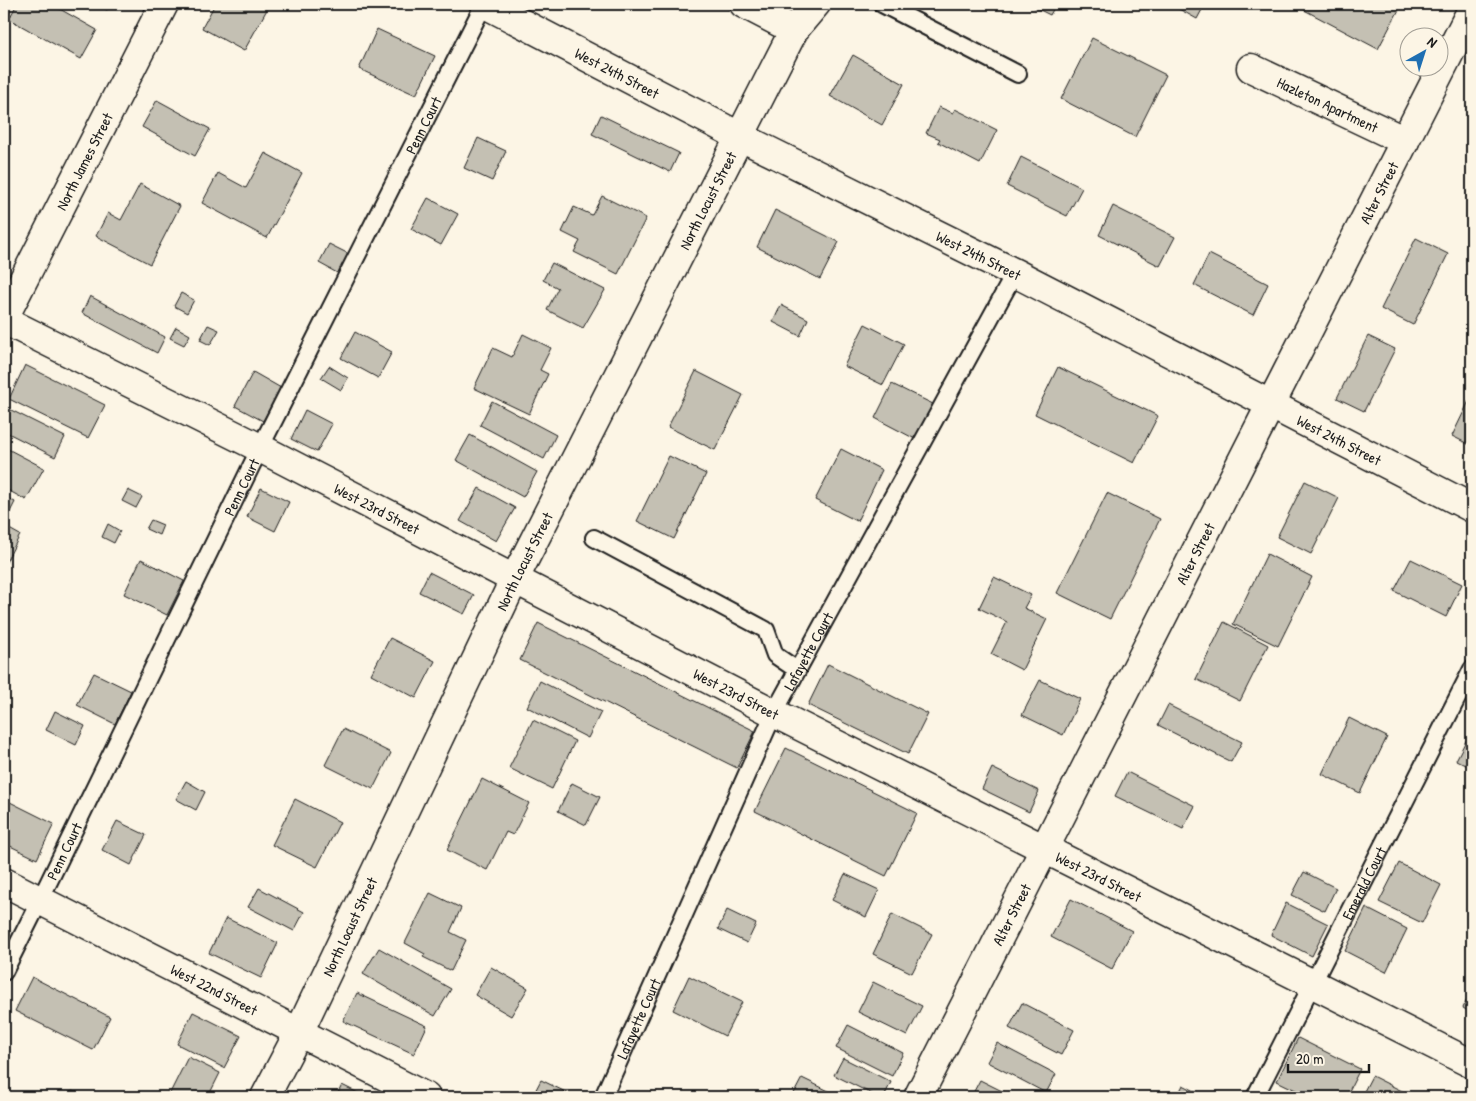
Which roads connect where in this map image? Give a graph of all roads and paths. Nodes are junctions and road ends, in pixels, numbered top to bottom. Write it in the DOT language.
graph roads {
  1 [pos="164,4"];
  2 [pos="484,4"];
  3 [pos="744,4"];
  4 [pos="816,4"];
  5 [pos="882,4"];
  6 [pos="1472,9"];
  7 [pos="794,30"];
  8 [pos="1251,68"];
  9 [pos="1018,74"];
  10 [pos="739,136"];
  11 [pos="1405,141"];
  12 [pos="1015,273"];
  13 [pos="4,319"];
  14 [pos="1271,404"];
  15 [pos="260,448"];
  16 [pos="1472,508"];
  17 [pos="594,538"];
  18 [pos="514,578"];
  19 [pos="1472,669"];
  20 [pos="797,670"];
  21 [pos="774,712"];
  22 [pos="1044,849"];
  23 [pos="4,882"];
  24 [pos="40,900"];
  25 [pos="4,972"];
  26 [pos="1314,984"];
  27 [pos="299,1032"];
  28 [pos="1472,1064"];
  29 [pos="265,1097"];
  30 [pos="426,1097"];
  31 [pos="603,1097"];
  32 [pos="918,1097"];
  33 [pos="1255,1097"];
  1 -- 13 [label="street, North James Street"];
  2 -- 10 [label="street, West 24th Street"];
  2 -- 15 [label="lane, Penn Court"];
  3 -- 7 [label="street"];
  4 -- 7 [label="street"];
  5 -- 9 [label="lane"];
  6 -- 11 [label="street, Alter Street"];
  7 -- 10 [label="street, North Locust Street"];
  8 -- 11 [label="street, Hazleton Apartment"];
  10 -- 12 [label="street, West 24th Street"];
  10 -- 18 [label="street, North Locust Street"];
  11 -- 14 [label="street, Alter Street"];
  12 -- 14 [label="street, West 24th Street"];
  12 -- 20 [label="lane, Lafayette Court"];
  13 -- 15 [label="street, West 23rd Street"];
  14 -- 16 [label="street, West 24th Street"];
  14 -- 22 [label="street, Alter Street"];
  15 -- 18 [label="street, West 23rd Street"];
  15 -- 24 [label="lane, Penn Court"];
  17 -- 20 [label="lane"];
  18 -- 21 [label="street, West 23rd Street"];
  18 -- 27 [label="street, North Locust Street"];
  19 -- 26 [label="lane, Emerald Court"];
  20 -- 21 [label="lane, Lafayette Court"];
  21 -- 22 [label="street, West 23rd Street"];
  21 -- 31 [label="lane, Lafayette Court"];
  22 -- 26 [label="street, West 23rd Street"];
  22 -- 32 [label="street, Alter Street"];
  23 -- 24 [label="street, West 22nd Street"];
  24 -- 25 [label="lane, Penn Court"];
  24 -- 27 [label="street, West 22nd Street"];
  26 -- 28 [label="street, West 23rd Street"];
  26 -- 33 [label="lane, Emerald Court"];
  27 -- 29 [label="street, North Locust Street"];
  27 -- 30 [label="street, West 22nd Street"];
}
